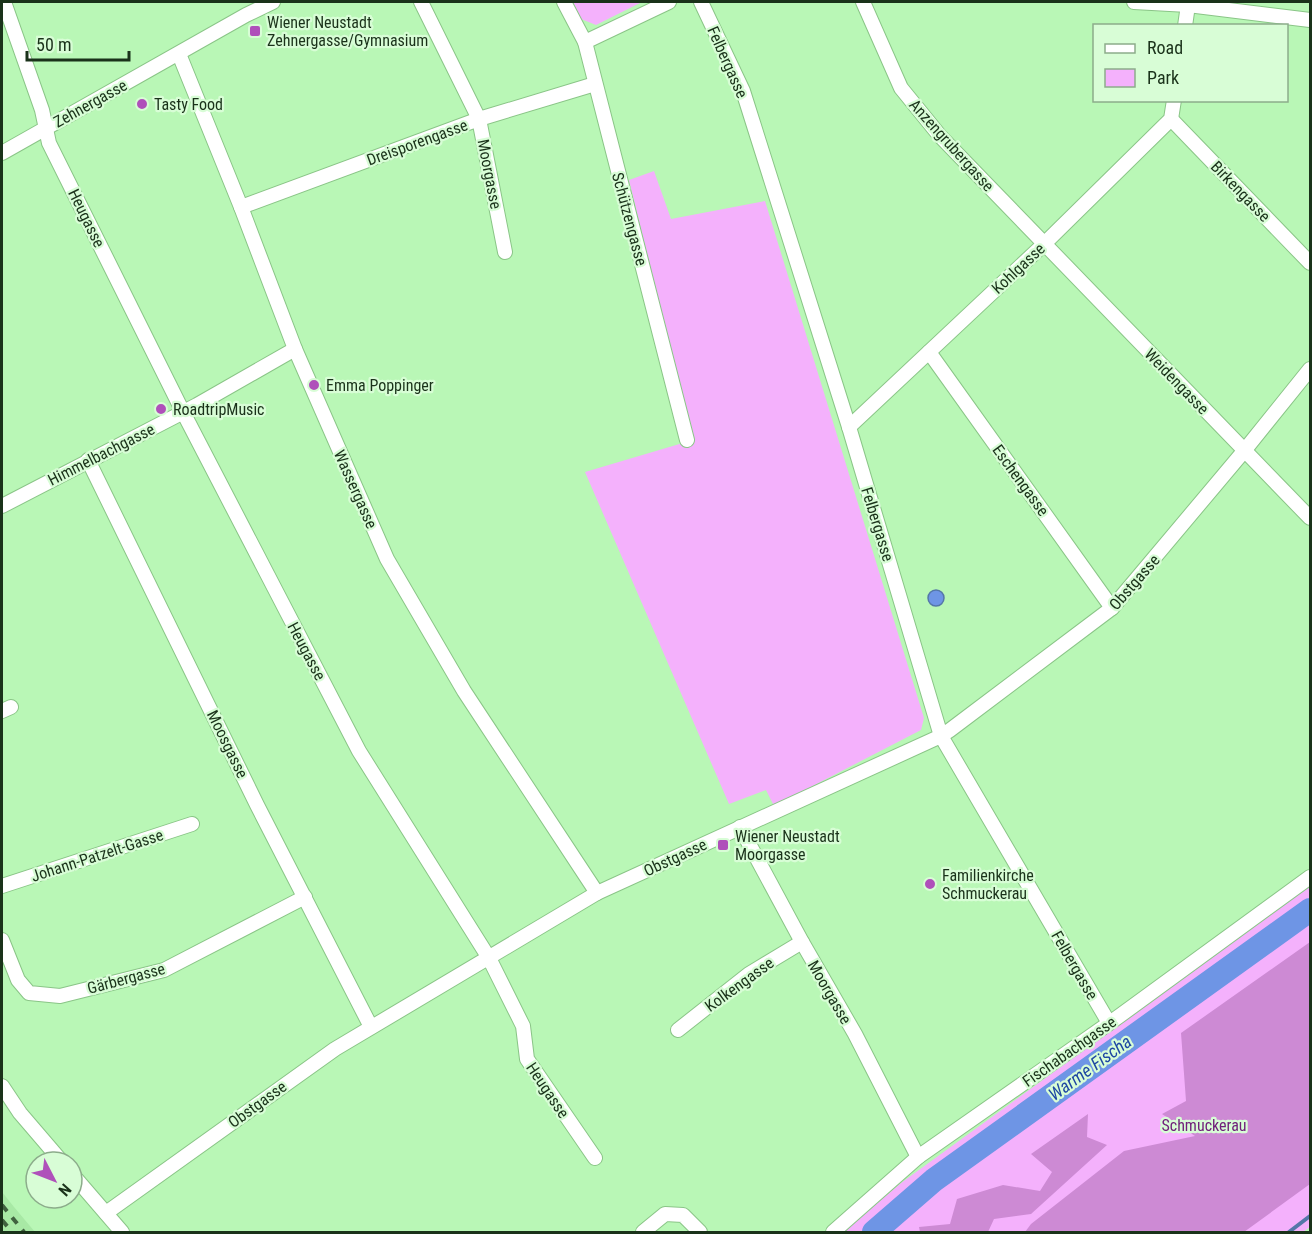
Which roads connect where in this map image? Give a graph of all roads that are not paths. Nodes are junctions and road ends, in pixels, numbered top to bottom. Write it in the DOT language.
graph roads {
  1 [pos="4,2"];
  2 [pos="270,2"];
  3 [pos="421,2"];
  4 [pos="564,2"];
  5 [pos="669,2"];
  6 [pos="701,2"];
  7 [pos="863,2"];
  8 [pos="1134,2"];
  9 [pos="1188,3"];
  10 [pos="1311,20"];
  11 [pos="1185,24"];
  12 [pos="585,42"];
  13 [pos="179,54"];
  14 [pos="595,84"];
  15 [pos="1174,102"];
  16 [pos="479,119"];
  17 [pos="1171,119"];
  18 [pos="46,127"];
  19 [pos="2,153"];
  20 [pos="241,207"];
  21 [pos="1044,244"];
  22 [pos="505,252"];
  23 [pos="1311,263"];
  24 [pos="295,349"];
  25 [pos="929,352"];
  26 [pos="1311,369"];
  27 [pos="183,412"];
  28 [pos="849,427"];
  29 [pos="687,440"];
  30 [pos="1244,451"];
  31 [pos="88,460"];
  32 [pos="2,506"];
  33 [pos="1311,518"];
  34 [pos="1113,608"];
  35 [pos="941,736"];
  36 [pos="192,824"];
  37 [pos="740,827"];
  38 [pos="1311,876"];
  39 [pos="2,886"];
  40 [pos="597,893"];
  41 [pos="305,897"];
  42 [pos="2,940"];
  43 [pos="802,942"];
  44 [pos="489,958"];
  45 [pos="1108,1023"];
  46 [pos="371,1026"];
  47 [pos="678,1030"];
  48 [pos="2,1086"];
  49 [pos="52,1150"];
  50 [pos="918,1157"];
  51 [pos="595,1158"];
  52 [pos="84,1188"];
  53 [pos="106,1213"];
  54 [pos="122,1233"];
  55 [pos="644,1233"];
  56 [pos="700,1233"];
  57 [pos="833,1233"];
  1 -- 18 [label="street, Heugasse"];
  2 -- 13 [label="street, Zehnergasse"];
  3 -- 16 [label="street, Moorgasse"];
  4 -- 12 [label="street, Schützengasse"];
  5 -- 12 [label="street"];
  6 -- 28 [label="street, Felbergasse"];
  7 -- 21 [label="street, Anzengrubergasse"];
  8 -- 9 [label="street"];
  9 -- 10 [label="street"];
  9 -- 11 [label="street"];
  12 -- 14 [label="street, Schützengasse"];
  13 -- 18 [label="street, Zehnergasse"];
  13 -- 20 [label="street, Wassergasse"];
  14 -- 16 [label="street, Dreisporengasse"];
  14 -- 29 [label="street, Schützengasse"];
  15 -- 17 [label="street"];
  16 -- 20 [label="street, Dreisporengasse"];
  16 -- 22 [label="street, Moorgasse"];
  17 -- 21 [label="street, Kohlgasse"];
  17 -- 23 [label="street, Birkengasse"];
  18 -- 19 [label="street, Zehnergasse"];
  18 -- 27 [label="street, Heugasse"];
  20 -- 24 [label="street, Wassergasse"];
  21 -- 25 [label="street, Kohlgasse"];
  21 -- 30 [label="street, Weidengasse"];
  24 -- 27 [label="street, Himmelbachgasse"];
  24 -- 40 [label="street, Wassergasse"];
  25 -- 28 [label="street, Kohlgasse"];
  25 -- 34 [label="street, Eschengasse"];
  26 -- 30 [label="street, Obstgasse"];
  27 -- 31 [label="street, Himmelbachgasse"];
  27 -- 44 [label="street, Heugasse"];
  28 -- 35 [label="street, Felbergasse"];
  30 -- 33 [label="street, Weidengasse"];
  30 -- 34 [label="street, Obstgasse"];
  31 -- 32 [label="street, Himmelbachgasse"];
  31 -- 41 [label="street, Moosgasse"];
  34 -- 35 [label="street, Obstgasse"];
  35 -- 37 [label="street, Obstgasse"];
  35 -- 45 [label="street, Felbergasse"];
  36 -- 39 [label="street, Johann-Patzelt-Gasse"];
  37 -- 40 [label="street, Obstgasse"];
  37 -- 43 [label="street, Moorgasse"];
  38 -- 45 [label="street, Fischabachgasse"];
  40 -- 44 [label="street, Obstgasse"];
  41 -- 42 [label="street, Gärbergasse"];
  41 -- 46 [label="street, Moosgasse"];
  43 -- 47 [label="street, Kolkengasse"];
  43 -- 50 [label="street, Moorgasse"];
  44 -- 46 [label="street, Obstgasse"];
  44 -- 51 [label="street, Heugasse"];
  45 -- 50 [label="street, Fischabachgasse"];
  46 -- 53 [label="street, Obstgasse"];
  48 -- 49 [label="street"];
  50 -- 57 [label="street, Fischabachgasse"];
  52 -- 53 [label="street"];
  53 -- 54 [label="street"];
  55 -- 56 [label="street"];
}
